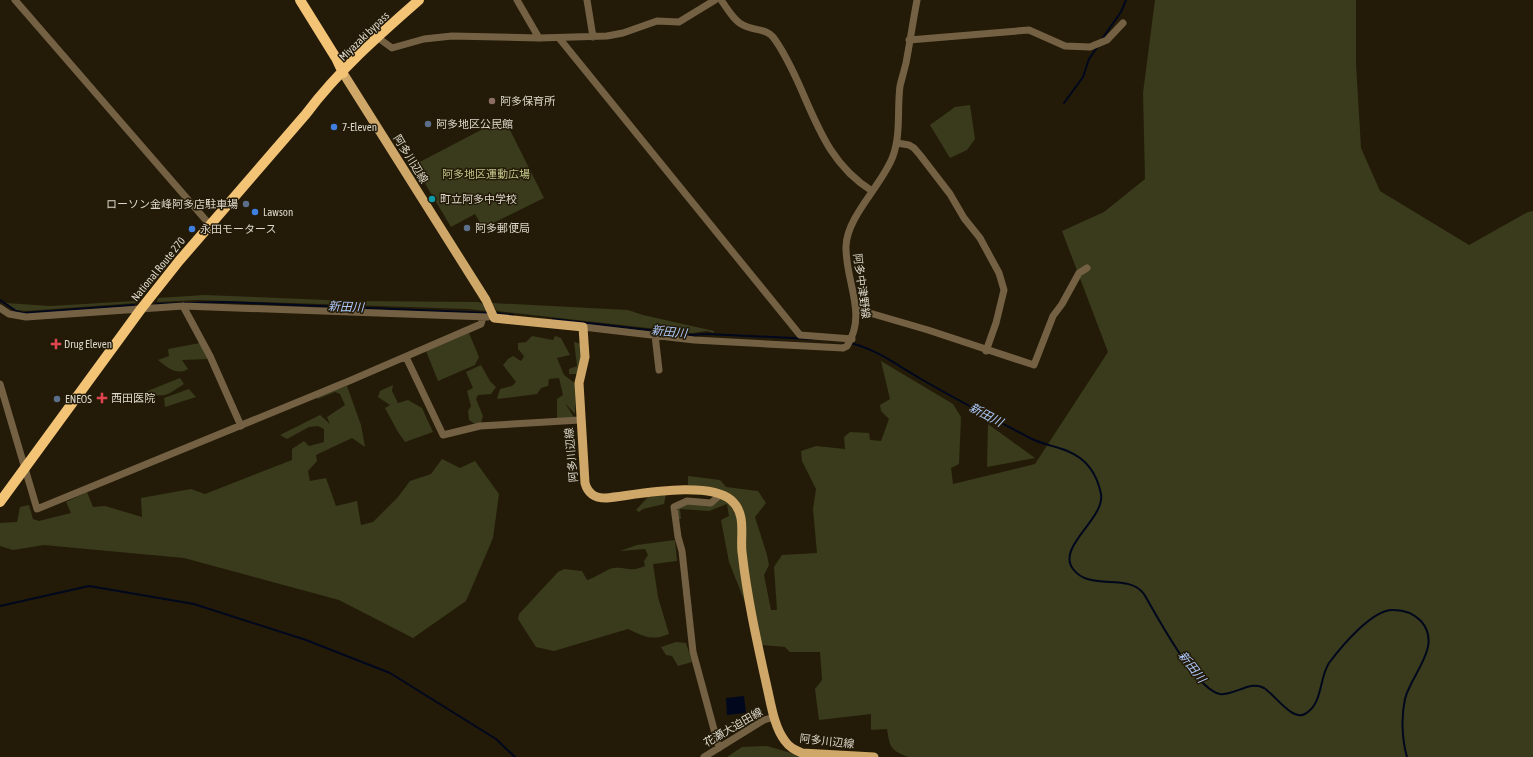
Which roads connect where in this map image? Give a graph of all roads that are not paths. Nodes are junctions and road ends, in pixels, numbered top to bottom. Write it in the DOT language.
graph roads {
  1 [pos="14,0"];
  2 [pos="300,0"];
  3 [pos="419,0"];
  4 [pos="517,0"];
  5 [pos="587,0"];
  6 [pos="715,0"];
  7 [pos="721,0"];
  8 [pos="917,0"];
  9 [pos="1123,23"];
  10 [pos="378,37"];
  11 [pos="593,37"];
  12 [pos="539,38"];
  13 [pos="560,38"];
  14 [pos="909,40"];
  15 [pos="342,73"];
  16 [pos="897,144"];
  17 [pos="872,191"];
  18 [pos="210,225"];
  19 [pos="1087,268"];
  20 [pos="183,306"];
  21 [pos="141,309"];
  22 [pos="856,309"];
  23 [pos="1,311"];
  24 [pos="493,315"];
  25 [pos="483,317"];
  26 [pos="583,327"];
  27 [pos="655,335"];
  28 [pos="851,341"];
  29 [pos="986,351"];
  30 [pos="406,357"];
  31 [pos="659,370"];
  32 [pos="0,384"];
  33 [pos="580,420"];
  34 [pos="240,426"];
  35 [pos="25,469"];
  36 [pos="721,494"];
  37 [pos="0,502"];
  38 [pos="774,717"];
  39 [pos="719,748"];
  40 [pos="704,757"];
  41 [pos="874,757"];
  1 -- 18 [label="street"];
  2 -- 15 [label="highway"];
  3 -- 10 [label="highway, Miyazaki bypass"];
  4 -- 12 [label="street"];
  5 -- 11 [label="street"];
  6 -- 11 [label="street"];
  7 -- 17 [label="street"];
  8 -- 14 [label="street, 阿多中津野線"];
  9 -- 14 [label="street"];
  10 -- 12 [label="street"];
  10 -- 15 [label="highway, Miyazaki bypass"];
  11 -- 13 [label="street"];
  12 -- 13 [label="street"];
  13 -- 28 [label="street"];
  14 -- 16 [label="street, 阿多中津野線"];
  15 -- 18 [label="highway, National Route 270"];
  15 -- 24 [label="main road, 阿多川辺線"];
  16 -- 17 [label="street, 阿多中津野線"];
  16 -- 29 [label="street"];
  17 -- 22 [label="street, 阿多中津野線"];
  18 -- 21 [label="highway, National Route 270"];
  19 -- 29 [label="street"];
  20 -- 21 [label="street"];
  20 -- 25 [label="street"];
  20 -- 34 [label="street"];
  21 -- 23 [label="street"];
  21 -- 35 [label="highway, National Route 270"];
  22 -- 28 [label="street, 阿多中津野線"];
  22 -- 29 [label="street"];
  24 -- 25 [label="street"];
  24 -- 26 [label="main road"];
  25 -- 30 [label="street"];
  26 -- 27 [label="street"];
  26 -- 33 [label="main road, 阿多川辺線"];
  27 -- 28 [label="street"];
  27 -- 31 [label="street"];
  30 -- 33 [label="street"];
  30 -- 34 [label="street"];
  32 -- 35 [label="street"];
  33 -- 36 [label="main road, 阿多川辺線"];
  34 -- 35 [label="street"];
  35 -- 37 [label="highway, National Route 270"];
  36 -- 38 [label="main road, 阿多川辺線"];
  36 -- 39 [label="street"];
  38 -- 39 [label="street, 花瀬大迫田線"];
  38 -- 41 [label="main road, 阿多川辺線"];
  39 -- 40 [label="street, 花瀬大迫田線"];
}
